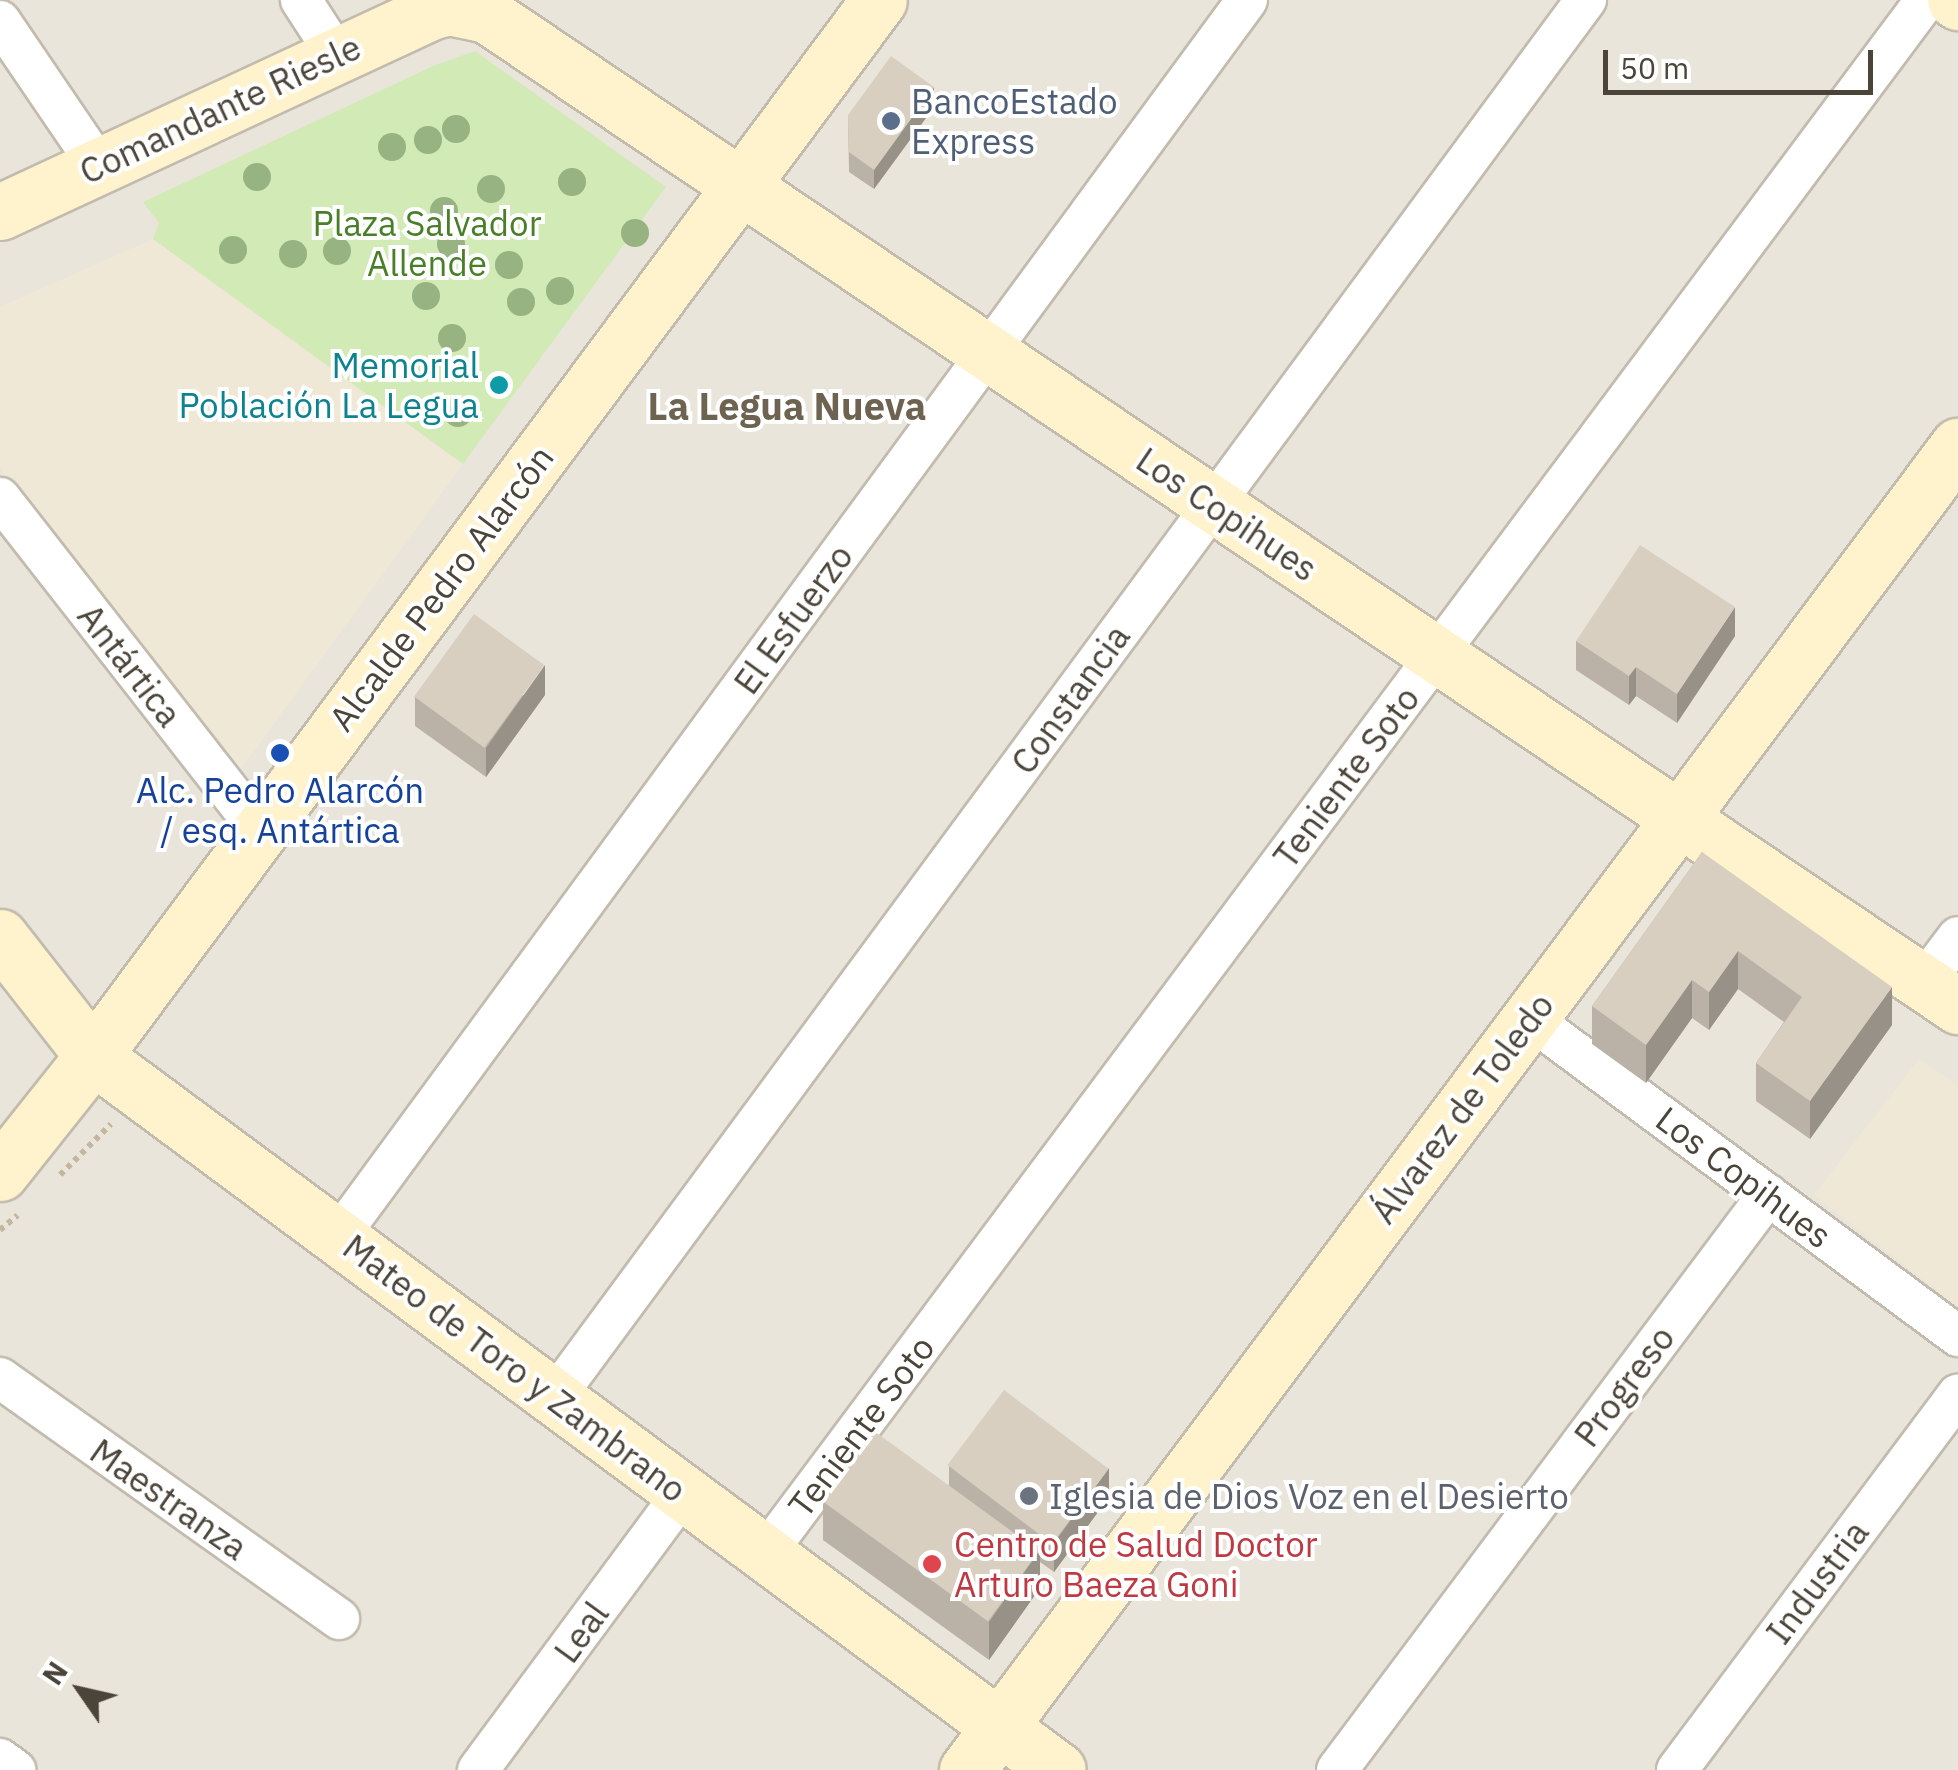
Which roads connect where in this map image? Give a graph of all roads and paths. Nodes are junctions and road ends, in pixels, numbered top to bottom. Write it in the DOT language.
graph roads {
  1 [pos="301,0"];
  2 [pos="878,0"];
  3 [pos="1247,0"];
  4 [pos="1586,0"];
  5 [pos="1926,0"];
  6 [pos="477,7"];
  7 [pos="0,21"];
  8 [pos="336,54"];
  9 [pos="98,165"];
  10 [pos="740,187"];
  11 [pos="0,212"];
  12 [pos="988,354"];
  13 [pos="1958,446"];
  14 [pos="0,498"];
  15 [pos="1214,506"];
  16 [pos="1436,655"];
  17 [pos="1679,818"];
  18 [pos="260,831"];
  19 [pos="1958,937"];
  20 [pos="0,938"];
  21 [pos="1941,994"];
  22 [pos="1529,1018"];
  23 [pos="93,1056"];
  24 [pos="0,1173"];
  25 [pos="1768,1195"];
  26 [pos="338,1238"];
  27 [pos="1958,1336"];
  28 [pos="0,1378"];
  29 [pos="1958,1394"];
  30 [pos="554,1398"];
  31 [pos="683,1493"];
  32 [pos="765,1554"];
  33 [pos="339,1619"];
  34 [pos="998,1726"];
  35 [pos="0,1758"];
  36 [pos="15,1770"];
  37 [pos="478,1770"];
  38 [pos="966,1770"];
  39 [pos="1058,1770"];
  40 [pos="1337,1770"];
  41 [pos="1677,1770"];
  1 -- 8 [label="street"];
  2 -- 10 [label="street, Alcalde Pedro Alarcón"];
  3 -- 12 [label="street, El Esfuerzo"];
  4 -- 15 [label="street, Constancia"];
  5 -- 16 [label="street, Teniente Soto"];
  6 -- 8 [label="street, Comandante Riesle"];
  6 -- 10 [label="street, Los Copihues"];
  7 -- 9 [label="street"];
  8 -- 9 [label="street, Comandante Riesle"];
  9 -- 11 [label="street, Comandante Riesle"];
  10 -- 12 [label="street, Los Copihues"];
  10 -- 18 [label="street, Alcalde Pedro Alarcón"];
  12 -- 15 [label="street, Los Copihues"];
  12 -- 26 [label="street, El Esfuerzo"];
  13 -- 17 [label="street, Álvarez de Toledo"];
  14 -- 18 [label="street, Antártica"];
  15 -- 16 [label="street, Los Copihues"];
  15 -- 30 [label="street, Constancia"];
  16 -- 17 [label="street, Los Copihues"];
  16 -- 32 [label="street, Teniente Soto"];
  17 -- 21 [label="street, Los Copihues"];
  17 -- 22 [label="street, Álvarez de Toledo"];
  18 -- 23 [label="street, Alcalde Pedro Alarcón"];
  19 -- 21 [label="street"];
  20 -- 23 [label="street, Mateo de Toro y Zambrano"];
  22 -- 25 [label="street, Los Copihues"];
  22 -- 34 [label="street, Álvarez de Toledo"];
  23 -- 24 [label="street, Alcalde Pedro Alarcón"];
  23 -- 26 [label="street, Mateo de Toro y Zambrano"];
  25 -- 27 [label="street, Los Copihues"];
  25 -- 40 [label="street, Progreso"];
  26 -- 30 [label="street, Mateo de Toro y Zambrano"];
  28 -- 33 [label="street, Maestranza"];
  29 -- 41 [label="street, Industria"];
  30 -- 31 [label="street, Mateo de Toro y Zambrano"];
  31 -- 32 [label="street, Mateo de Toro y Zambrano"];
  31 -- 37 [label="street, Leal"];
  32 -- 34 [label="street, Mateo de Toro y Zambrano"];
  34 -- 38 [label="street, Álvarez de Toledo"];
  34 -- 39 [label="street, Mateo de Toro y Zambrano"];
  35 -- 36 [label="street"];
}
